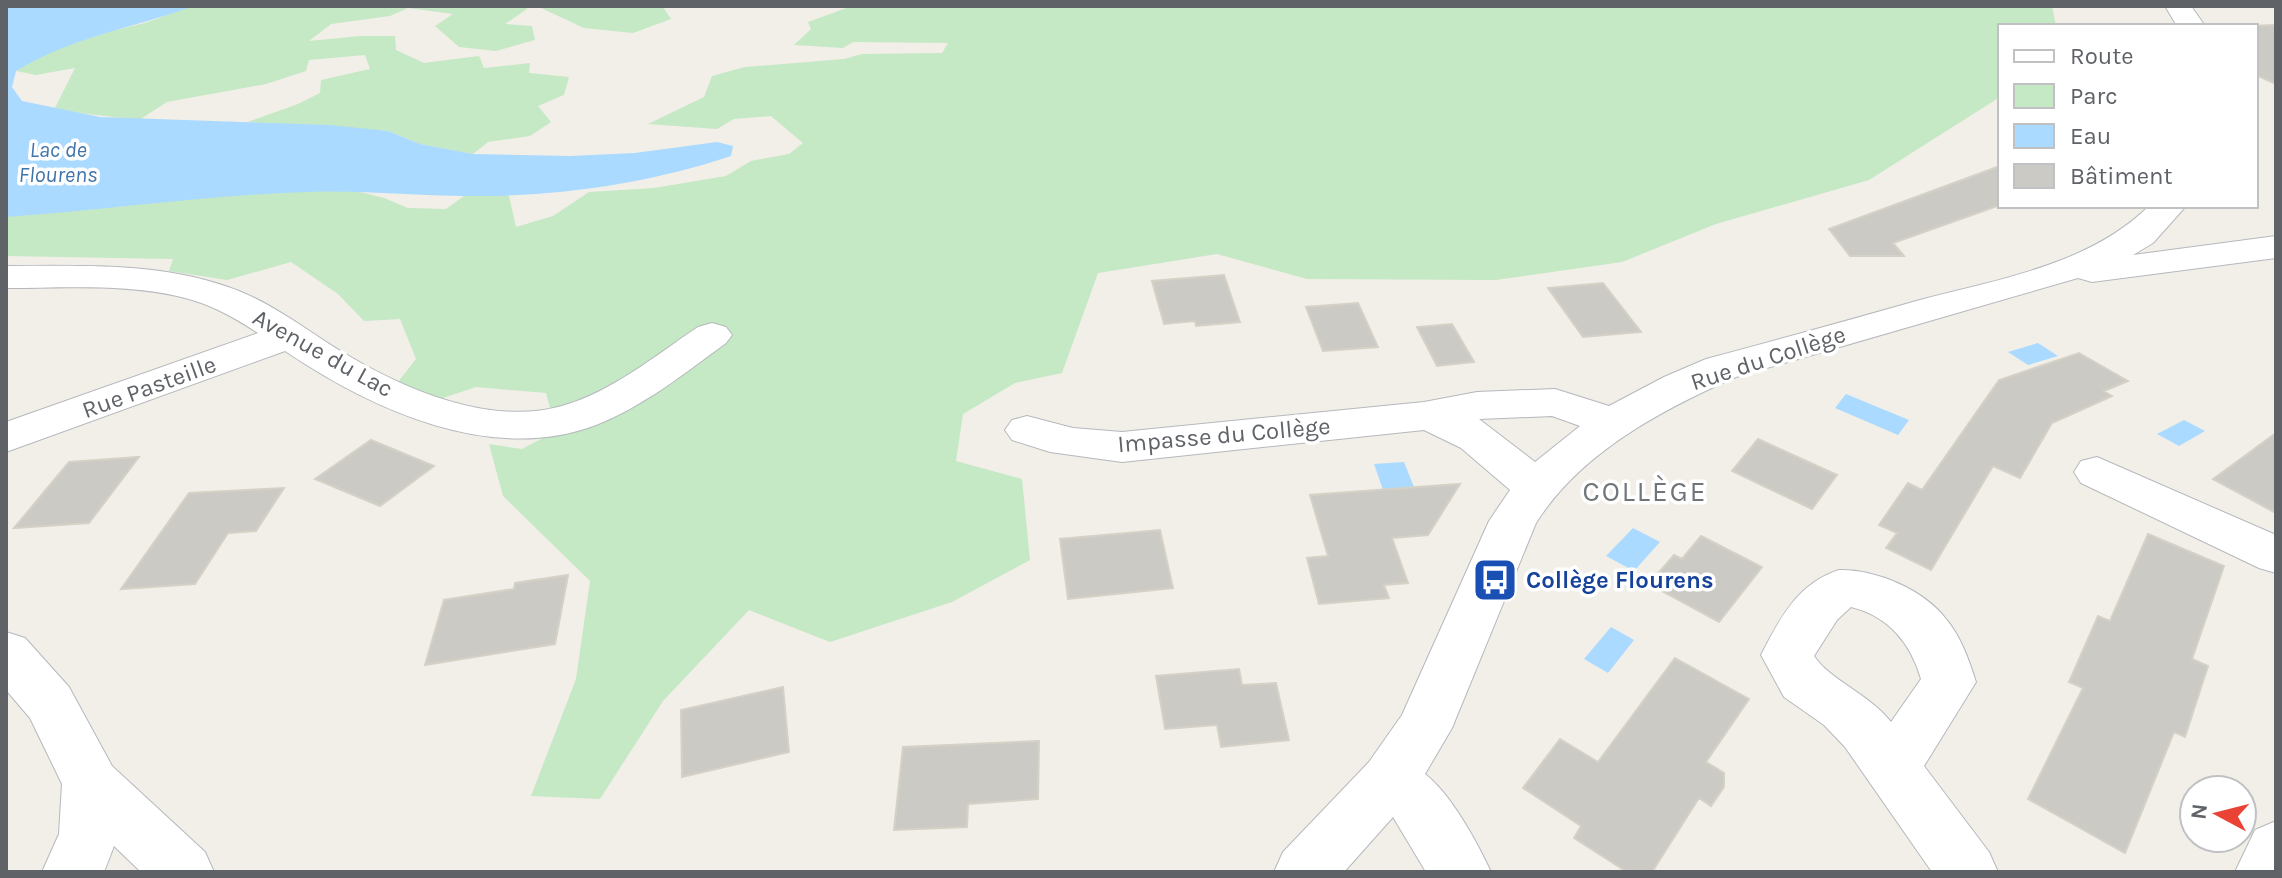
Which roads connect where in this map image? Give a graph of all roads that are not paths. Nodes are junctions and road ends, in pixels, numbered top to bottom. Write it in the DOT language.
graph roads {
  1 [pos="2178,6"];
  2 [pos="2190,24"];
  3 [pos="2156,220"];
  4 [pos="2276,241"];
  5 [pos="2276,247"];
  6 [pos="2224,255"];
  7 [pos="2050,276"];
  8 [pos="6,277"];
  9 [pos="291,335"];
  10 [pos="712,335"];
  11 [pos="1424,416"];
  12 [pos="1610,424"];
  13 [pos="1027,430"];
  14 [pos="6,438"];
  15 [pos="2097,472"];
  16 [pos="1536,486"];
  17 [pos="2276,555"];
  18 [pos="6,653"];
  19 [pos="1891,768"];
  20 [pos="1389,780"];
  21 [pos="91,784"];
  22 [pos="2276,849"];
  23 [pos="73,872"];
  24 [pos="183,872"];
  25 [pos="1305,872"];
  26 [pos="1460,872"];
  27 [pos="1967,872"];
  28 [pos="2266,872"];
  1 -- 2 [label="street"];
  3 -- 4 [label="street"];
  3 -- 6 [label="street"];
  3 -- 7 [label="street, Rue du Collège"];
  5 -- 6 [label="street"];
  6 -- 7 [label="street"];
  7 -- 12 [label="street, Rue du Collège"];
  8 -- 9 [label="street, Avenue du Lac"];
  9 -- 10 [label="street, Avenue du Lac"];
  9 -- 14 [label="street, Rue Pasteille"];
  11 -- 12 [label="street, Impasse du Collège"];
  11 -- 13 [label="street, Impasse du Collège"];
  11 -- 16 [label="street, Impasse du Collège"];
  12 -- 16 [label="street, Rue du Collège"];
  15 -- 17 [label="street"];
  16 -- 20 [label="street, Rue du Collège"];
  18 -- 21 [label="street"];
  19 -- 27 [label="street"];
  20 -- 25 [label="street, Rue du Collège"];
  20 -- 26 [label="street"];
  21 -- 23 [label="street"];
  21 -- 24 [label="street"];
  22 -- 28 [label="street"];
}
